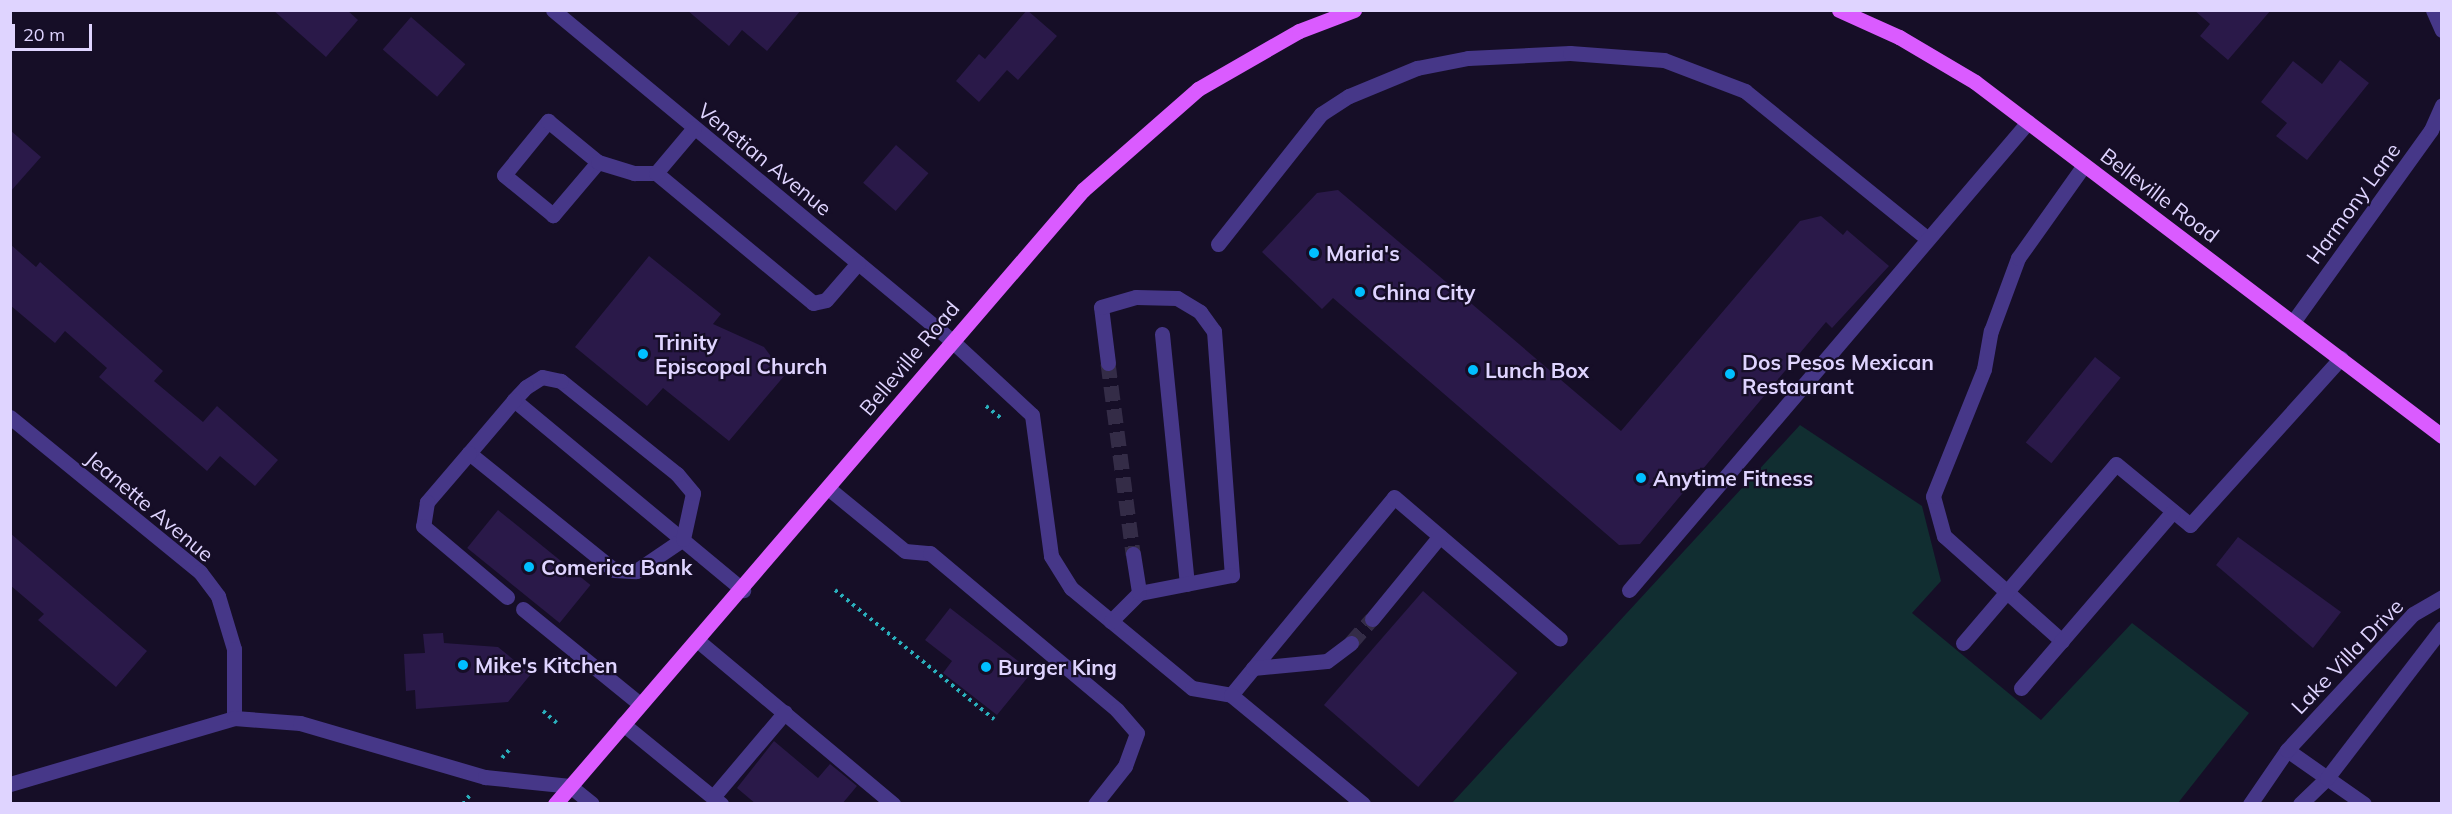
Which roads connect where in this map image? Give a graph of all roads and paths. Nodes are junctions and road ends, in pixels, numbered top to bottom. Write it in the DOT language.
graph roads {
  1 [pos="553,10"];
  2 [pos="1354,10"];
  3 [pos="1839,10"];
  4 [pos="2433,10"];
  5 [pos="1338,13"];
  6 [pos="2442,30"];
  7 [pos="2442,105"];
  8 [pos="2028,122"];
  9 [pos="694,128"];
  10 [pos="598,162"];
  11 [pos="2084,165"];
  12 [pos="656,173"];
  13 [pos="1928,239"];
  14 [pos="1218,244"];
  15 [pos="858,263"];
  16 [pos="2293,322"];
  17 [pos="1161,334"];
  18 [pos="951,340"];
  19 [pos="2341,358"];
  20 [pos="1108,363"];
  21 [pos="514,400"];
  22 [pos="10,417"];
  23 [pos="2442,436"];
  24 [pos="469,453"];
  25 [pos="828,488"];
  26 [pos="2173,511"];
  27 [pos="1440,536"];
  28 [pos="683,539"];
  29 [pos="1133,554"];
  30 [pos="1186,584"];
  31 [pos="743,590"];
  32 [pos="835,590"];
  33 [pos="1629,590"];
  34 [pos="2006,592"];
  35 [pos="1139,593"];
  36 [pos="507,597"];
  37 [pos="2442,597"];
  38 [pos="523,609"];
  39 [pos="1372,620"];
  40 [pos="1111,621"];
  41 [pos="2442,628"];
  42 [pos="1560,639"];
  43 [pos="697,640"];
  44 [pos="2062,641"];
  45 [pos="1963,643"];
  46 [pos="1351,644"];
  47 [pos="1253,668"];
  48 [pos="2021,688"];
  49 [pos="1231,695"];
  50 [pos="640,704"];
  51 [pos="543,711"];
  52 [pos="785,712"];
  53 [pos="234,718"];
  54 [pos="994,719"];
  55 [pos="557,723"];
  56 [pos="623,724"];
  57 [pos="2287,750"];
  58 [pos="2327,778"];
  59 [pos="10,784"];
  60 [pos="570,786"];
  61 [pos="717,800"];
  62 [pos="555,804"];
  63 [pos="592,804"];
  64 [pos="893,804"];
  65 [pos="1095,804"];
  66 [pos="1363,804"];
  67 [pos="2250,804"];
  68 [pos="2300,804"];
  69 [pos="2364,804"];
  1 -- 9 [label="street, Venetian Avenue"];
  2 -- 5 [label="main road, Belleville Road"];
  3 -- 8 [label="main road, Belleville Road"];
  4 -- 6 [label="street"];
  5 -- 18 [label="main road, Belleville Road"];
  7 -- 16 [label="street, Harmony Lane"];
  8 -- 11 [label="main road, Belleville Road"];
  8 -- 13 [label="street"];
  9 -- 12 [label="street"];
  9 -- 15 [label="street, Venetian Avenue"];
  10 -- 10 [label="street"];
  10 -- 12 [label="street"];
  11 -- 16 [label="main road, Belleville Road"];
  11 -- 34 [label="street"];
  12 -- 15 [label="street"];
  13 -- 14 [label="street"];
  13 -- 33 [label="street"];
  15 -- 18 [label="street, Venetian Avenue"];
  16 -- 19 [label="main road, Belleville Road"];
  17 -- 30 [label="street"];
  18 -- 25 [label="main road, Belleville Road"];
  18 -- 40 [label="street, Venetian Avenue"];
  19 -- 23 [label="main road, Belleville Road"];
  19 -- 26 [label="street"];
  20 -- 30 [label="street"];
  21 -- 24 [label="street"];
  21 -- 28 [label="street"];
  21 -- 28 [label="street"];
  22 -- 53 [label="street, Jeanette Avenue"];
  24 -- 28 [label="street"];
  24 -- 36 [label="street"];
  25 -- 31 [label="main road, Belleville Road"];
  25 -- 65 [label="street"];
  26 -- 34 [label="street"];
  26 -- 44 [label="street"];
  27 -- 39 [label="street"];
  27 -- 42 [label="street"];
  27 -- 47 [label="street"];
  28 -- 31 [label="street"];
  29 -- 35 [label="street"];
  30 -- 35 [label="street"];
  31 -- 43 [label="main road, Belleville Road"];
  32 -- 54 [label="path"];
  34 -- 44 [label="street"];
  34 -- 45 [label="street"];
  35 -- 40 [label="street"];
  37 -- 57 [label="street, Lake Villa Drive"];
  38 -- 50 [label="street"];
  40 -- 49 [label="street, Venetian Avenue"];
  41 -- 58 [label="street"];
  43 -- 50 [label="main road, Belleville Road"];
  43 -- 52 [label="street"];
  44 -- 48 [label="street"];
  46 -- 47 [label="street"];
  47 -- 49 [label="street"];
  49 -- 66 [label="street"];
  50 -- 56 [label="main road, Belleville Road"];
  51 -- 55 [label="path"];
  52 -- 61 [label="street"];
  52 -- 64 [label="street"];
  53 -- 59 [label="street"];
  53 -- 60 [label="street"];
  56 -- 60 [label="main road, Belleville Road"];
  56 -- 61 [label="street"];
  57 -- 58 [label="street"];
  57 -- 67 [label="street, Lake Villa Drive"];
  58 -- 68 [label="street"];
  58 -- 69 [label="street"];
  60 -- 62 [label="main road, Belleville Road"];
  60 -- 63 [label="street"];
}
